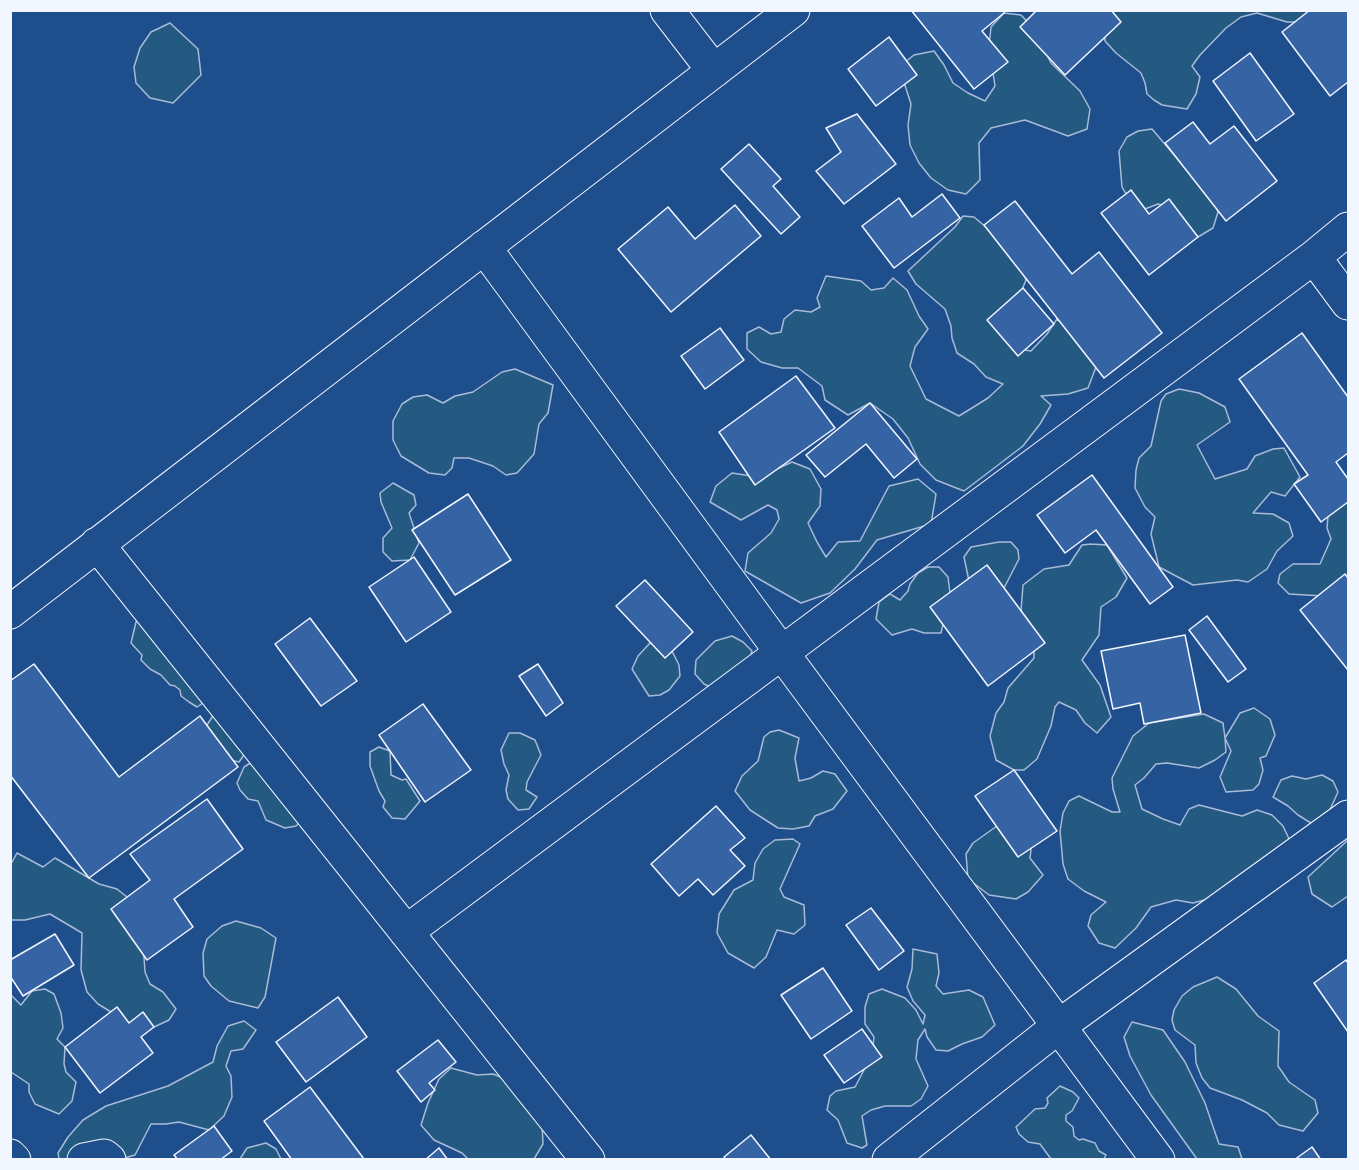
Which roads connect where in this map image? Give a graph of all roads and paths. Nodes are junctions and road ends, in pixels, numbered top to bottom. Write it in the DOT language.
graph roads {
  1 [pos="667,10"];
  2 [pos="793,10"];
  3 [pos="714,72"];
  4 [pos="1348,229"];
  5 [pos="484,247"];
  6 [pos="1314,257"];
  7 [pos="1348,303"];
  8 [pos="97,544"];
  9 [pos="10,612"];
  10 [pos="782,653"];
  11 [pos="1348,818"];
  12 [pos="406,932"];
  13 [pos="1059,1026"];
  14 [pos="10,1156"];
  15 [pos="14,1160"];
  16 [pos="84,1160"];
  17 [pos="109,1160"];
  18 [pos="588,1160"];
  19 [pos="889,1160"];
  20 [pos="1158,1160"];
  1 -- 3 [label="street"];
  2 -- 3 [label="street"];
  3 -- 5 [label="street"];
  4 -- 6 [label="street"];
  5 -- 8 [label="street"];
  5 -- 10 [label="street"];
  6 -- 7 [label="street"];
  6 -- 10 [label="street"];
  8 -- 9 [label="street"];
  8 -- 12 [label="street"];
  10 -- 12 [label="street"];
  10 -- 13 [label="street"];
  11 -- 13 [label="street"];
  12 -- 18 [label="street"];
  13 -- 19 [label="street"];
  13 -- 20 [label="street"];
  14 -- 15 [label="street"];
  16 -- 17 [label="street"];
}
